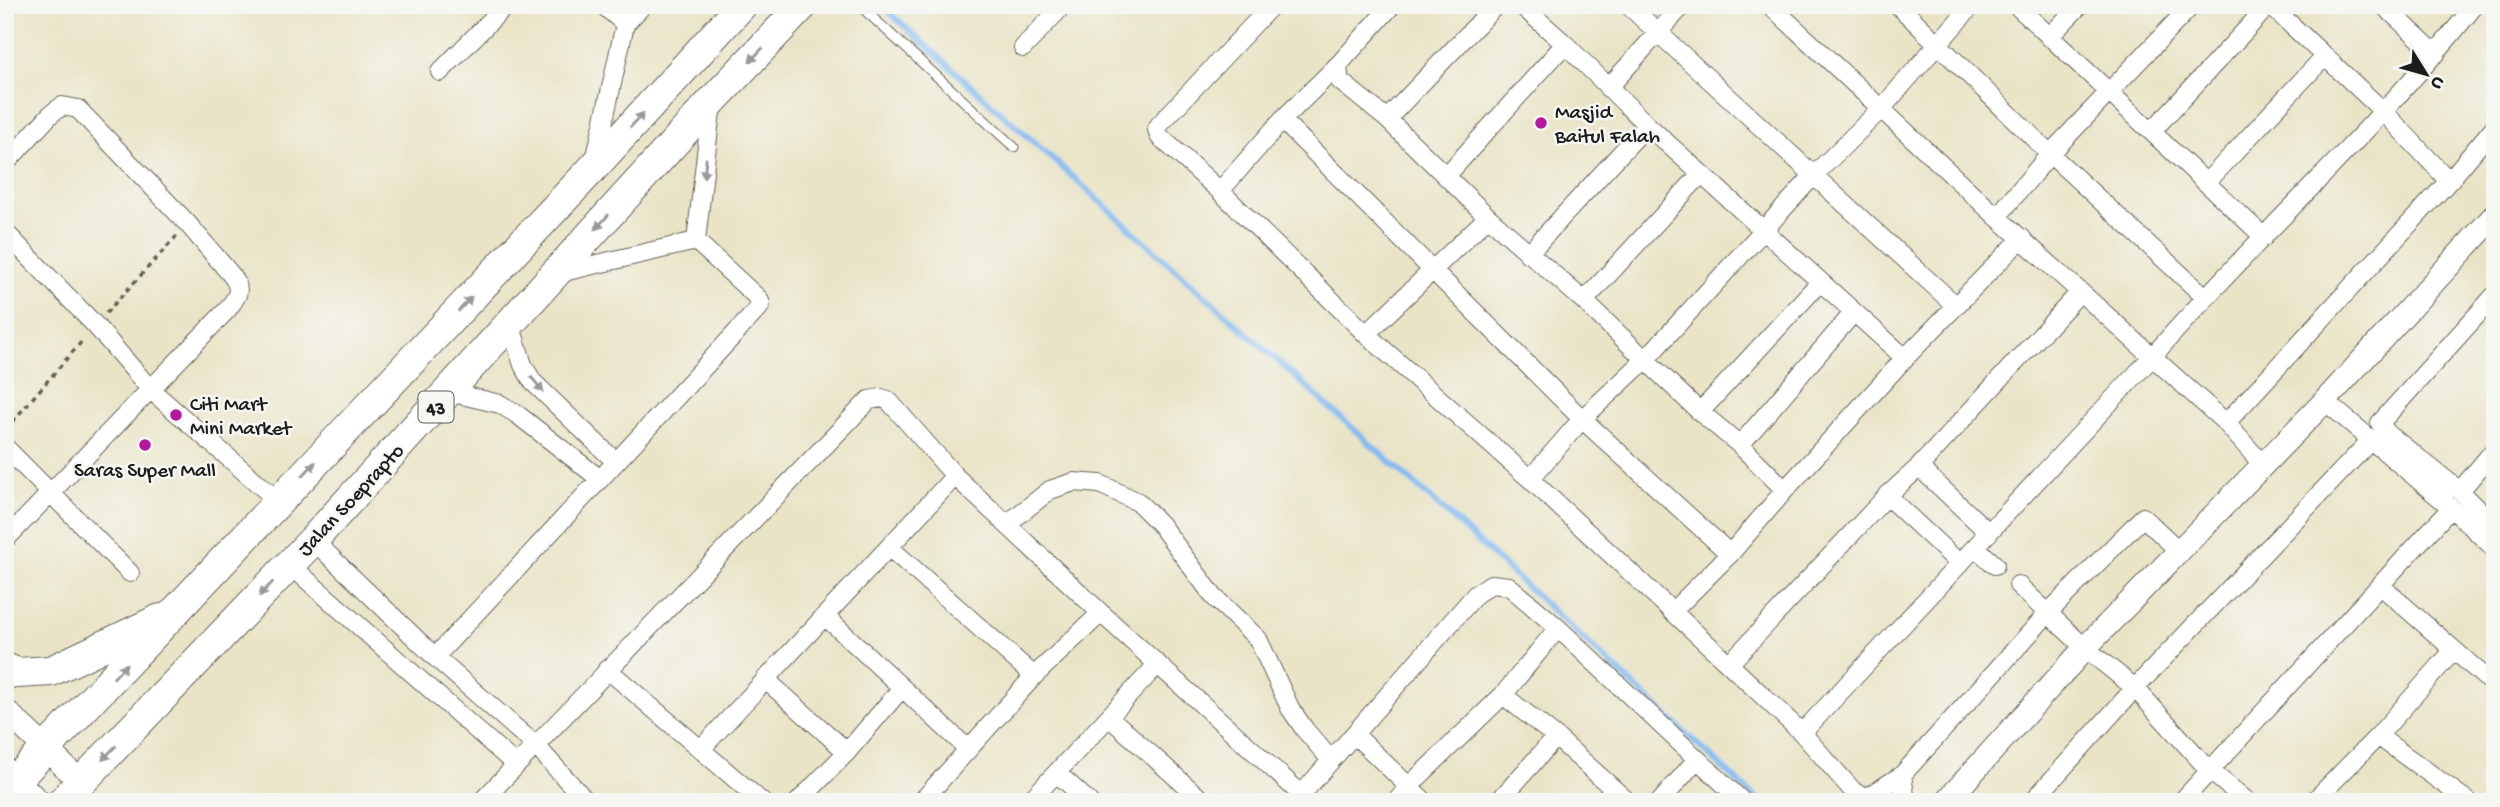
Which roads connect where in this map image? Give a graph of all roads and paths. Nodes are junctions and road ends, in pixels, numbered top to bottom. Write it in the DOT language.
graph roads {
  1 [pos="506,5"];
  2 [pos="603,5"];
  3 [pos="643,5"];
  4 [pos="742,5"];
  5 [pos="803,5"];
  6 [pos="859,5"];
  7 [pos="1063,5"];
  8 [pos="1272,5"];
  9 [pos="1392,5"];
  10 [pos="1496,5"];
  11 [pos="1521,5"];
  12 [pos="1628,5"];
  13 [pos="1683,5"];
  14 [pos="1770,5"];
  15 [pos="1898,5"];
  16 [pos="1972,5"];
  17 [pos="2016,5"];
  18 [pos="2080,5"];
  19 [pos="2193,5"];
  20 [pos="2269,5"];
  21 [pos="2383,5"];
  22 [pos="2475,5"];
  23 [pos="625,24"];
  24 [pos="1658,33"];
  25 [pos="2049,37"];
  26 [pos="1565,44"];
  27 [pos="1937,44"];
  28 [pos="1023,48"];
  29 [pos="2436,54"];
  30 [pos="2325,56"];
  31 [pos="1340,63"];
  32 [pos="440,72"];
  33 [pos="1608,88"];
  34 [pos="2110,92"];
  35 [pos="713,100"];
  36 [pos="1882,108"];
  37 [pos="2384,112"];
  38 [pos="1387,119"];
  39 [pos="1282,120"];
  40 [pos="1647,125"];
  41 [pos="2495,126"];
  42 [pos="2152,131"];
  43 [pos="1014,146"];
  44 [pos="2050,154"];
  45 [pos="5,164"];
  46 [pos="593,167"];
  47 [pos="1701,174"];
  48 [pos="1447,175"];
  49 [pos="1813,176"];
  50 [pos="2449,181"];
  51 [pos="2206,183"];
  52 [pos="1220,191"];
  53 [pos="2495,215"];
  54 [pos="1488,217"];
  55 [pos="1997,217"];
  56 [pos="1764,231"];
  57 [pos="5,232"];
  58 [pos="2022,237"];
  59 [pos="2264,237"];
  60 [pos="696,241"];
  61 [pos="1528,254"];
  62 [pos="1433,268"];
  63 [pos="555,275"];
  64 [pos="1820,282"];
  65 [pos="2080,292"];
  66 [pos="2495,295"];
  67 [pos="2204,296"];
  68 [pos="1584,301"];
  69 [pos="1955,304"];
  70 [pos="1854,312"];
  71 [pos="510,323"];
  72 [pos="1366,334"];
  73 [pos="2153,356"];
  74 [pos="1905,358"];
  75 [pos="1645,360"];
  76 [pos="151,390"];
  77 [pos="449,392"];
  78 [pos="2325,401"];
  79 [pos="1700,412"];
  80 [pos="1582,419"];
  81 [pos="2226,423"];
  82 [pos="2371,440"];
  83 [pos="1740,445"];
  84 [pos="5,447"];
  85 [pos="2495,449"];
  86 [pos="616,462"];
  87 [pos="2263,464"];
  88 [pos="1919,467"];
  89 [pos="956,476"];
  90 [pos="600,479"];
  91 [pos="1530,479"];
  92 [pos="1785,490"];
  93 [pos="2460,491"];
  94 [pos="51,493"];
  95 [pos="1887,496"];
  96 [pos="278,501"];
  97 [pos="2451,508"];
  98 [pos="1007,524"];
  99 [pos="2495,526"];
  100 [pos="1989,533"];
  101 [pos="5,540"];
  102 [pos="313,540"];
  103 [pos="1975,547"];
  104 [pos="890,548"];
  105 [pos="2495,549"];
  106 [pos="2179,551"];
  107 [pos="1730,554"];
  108 [pos="289,564"];
  109 [pos="1959,564"];
  110 [pos="1995,565"];
  111 [pos="344,570"];
  112 [pos="130,573"];
  113 [pos="2018,585"];
  114 [pos="2380,585"];
  115 [pos="323,595"];
  116 [pos="1672,611"];
  117 [pos="2048,612"];
  118 [pos="175,613"];
  119 [pos="1101,613"];
  120 [pos="826,617"];
  121 [pos="1558,628"];
  122 [pos="2085,648"];
  123 [pos="2454,650"];
  124 [pos="435,657"];
  125 [pos="1158,664"];
  126 [pos="1729,664"];
  127 [pos="5,668"];
  128 [pos="607,669"];
  129 [pos="1034,676"];
  130 [pos="765,679"];
  131 [pos="2495,686"];
  132 [pos="901,688"];
  133 [pos="2135,688"];
  134 [pos="1503,695"];
  135 [pos="5,710"];
  136 [pos="1109,717"];
  137 [pos="1802,733"];
  138 [pos="1354,734"];
  139 [pos="2378,736"];
  140 [pos="1556,737"];
  141 [pos="535,745"];
  142 [pos="701,749"];
  143 [pos="968,749"];
  144 [pos="45,750"];
  145 [pos="847,752"];
  146 [pos="1697,759"];
  147 [pos="1331,760"];
  148 [pos="516,765"];
  149 [pos="2209,770"];
  150 [pos="1057,774"];
  151 [pos="1902,775"];
  152 [pos="9,780"];
  153 [pos="1409,786"];
  154 [pos="72,792"];
  155 [pos="1298,798"];
  156 [pos="39,802"];
  157 [pos="481,802"];
  158 [pos="587,802"];
  159 [pos="762,802"];
  160 [pos="798,802"];
  161 [pos="921,802"];
  162 [pos="1030,802"];
  163 [pos="1088,802"];
  164 [pos="1204,802"];
  165 [pos="1396,802"];
  166 [pos="1425,802"];
  167 [pos="1498,802"];
  168 [pos="1628,802"];
  169 [pos="1660,802"];
  170 [pos="1743,802"];
  171 [pos="1906,802"];
  172 [pos="1946,802"];
  173 [pos="2032,802"];
  174 [pos="2181,802"];
  175 [pos="2248,802"];
  176 [pos="2313,802"];
  177 [pos="2469,802"];
  1 -- 32 [label="street"];
  2 -- 23 [label="street"];
  3 -- 23 [label="street"];
  46 -- 4 [label="highway, 43, one-way"];
  5 -- 35 [label="highway, Jalan Soeprapto / 43, one-way"];
  6 -- 43 [label="lane"];
  7 -- 28 [label="street"];
  8 -- 52 [label="street"];
  9 -- 31 [label="street"];
  10 -- 38 [label="street"];
  11 -- 26 [label="street"];
  12 -- 24 [label="street"];
  13 -- 24 [label="street"];
  14 -- 36 [label="street"];
  15 -- 27 [label="street"];
  16 -- 27 [label="street"];
  17 -- 25 [label="street"];
  18 -- 25 [label="street"];
  19 -- 34 [label="street"];
  20 -- 30 [label="street"];
  20 -- 42 [label="street"];
  21 -- 29 [label="street"];
  22 -- 29 [label="street"];
  23 -- 46 [label="street"];
  24 -- 33 [label="street"];
  24 -- 49 [label="street"];
  25 -- 34 [label="street"];
  26 -- 33 [label="street"];
  26 -- 48 [label="street"];
  27 -- 36 [label="street"];
  27 -- 44 [label="street"];
  29 -- 37 [label="street"];
  30 -- 37 [label="street"];
  30 -- 51 [label="street"];
  31 -- 38 [label="street"];
  31 -- 39 [label="street"];
  33 -- 40 [label="street"];
  34 -- 42 [label="street"];
  34 -- 44 [label="street"];
  35 -- 60 [label="street, one-way"];
  35 -- 63 [label="highway, Jalan Soeprapto / 43, one-way"];
  36 -- 49 [label="street"];
  36 -- 55 [label="street"];
  37 -- 50 [label="street"];
  37 -- 59 [label="street"];
  38 -- 48 [label="street"];
  39 -- 52 [label="street"];
  39 -- 62 [label="street"];
  40 -- 47 [label="street"];
  40 -- 61 [label="street"];
  41 -- 50 [label="street"];
  42 -- 51 [label="street"];
  44 -- 55 [label="street"];
  44 -- 67 [label="street"];
  45 -- 76 [label="street"];
  96 -- 46 [label="highway, 43, one-way"];
  47 -- 56 [label="street"];
  47 -- 68 [label="street"];
  48 -- 54 [label="street"];
  49 -- 56 [label="street"];
  49 -- 69 [label="street"];
  50 -- 81 [label="street"];
  51 -- 59 [label="street"];
  52 -- 72 [label="street"];
  53 -- 78 [label="street"];
  54 -- 61 [label="street"];
  54 -- 62 [label="street"];
  55 -- 58 [label="street"];
  56 -- 64 [label="street"];
  56 -- 75 [label="street"];
  57 -- 76 [label="street"];
  58 -- 65 [label="street"];
  58 -- 69 [label="street"];
  59 -- 67 [label="street"];
  60 -- 63 [label="street"];
  60 -- 86 [label="street"];
  61 -- 68 [label="street"];
  62 -- 72 [label="street"];
  62 -- 80 [label="street"];
  63 -- 71 [label="highway, Jalan Soeprapto / 43"];
  64 -- 70 [label="street"];
  64 -- 79 [label="street"];
  65 -- 73 [label="street"];
  65 -- 88 [label="street"];
  66 -- 93 [label="street"];
  67 -- 73 [label="street"];
  68 -- 75 [label="street"];
  69 -- 74 [label="street"];
  70 -- 74 [label="street"];
  70 -- 83 [label="street"];
  71 -- 77 [label="highway, Jalan Soeprapto / 43"];
  71 -- 86 [label="street, one-way"];
  72 -- 91 [label="street"];
  73 -- 81 [label="street"];
  73 -- 100 [label="street"];
  74 -- 92 [label="street"];
  75 -- 79 [label="street"];
  75 -- 80 [label="street"];
  76 -- 94 [label="street"];
  76 -- 96 [label="street"];
  77 -- 90 [label="street"];
  77 -- 102 [label="highway, Jalan Soeprapto / 43"];
  78 -- 82 [label="street"];
  78 -- 87 [label="street"];
  79 -- 83 [label="street"];
  80 -- 91 [label="street"];
  80 -- 107 [label="street"];
  81 -- 87 [label="street"];
  82 -- 97 [label="street"];
  82 -- 133 [label="street"];
  83 -- 92 [label="street"];
  84 -- 94 [label="street"];
  85 -- 93 [label="street"];
  86 -- 90 [label="street"];
  87 -- 106 [label="street"];
  88 -- 95 [label="street"];
  88 -- 100 [label="street"];
  89 -- 98 [label="street"];
  89 -- 104 [label="street"];
  89 -- 128 [label="street"];
  90 -- 124 [label="street"];
  91 -- 116 [label="street"];
  92 -- 107 [label="street"];
  93 -- 99 [label="street"];
  94 -- 101 [label="street"];
  94 -- 112 [label="street"];
  95 -- 109 [label="street"];
  95 -- 126 [label="street"];
  96 -- 118 [label="highway, 43"];
  97 -- 105 [label="street"];
  97 -- 114 [label="street"];
  98 -- 119 [label="street"];
  98 -- 147 [label="street"];
  100 -- 103 [label="street"];
  102 -- 108 [label="highway, Jalan Soeprapto / 43"];
  102 -- 111 [label="street"];
  103 -- 109 [label="street"];
  103 -- 110 [label="street"];
  104 -- 120 [label="street"];
  104 -- 129 [label="street"];
  106 -- 117 [label="street"];
  106 -- 122 [label="street"];
  107 -- 116 [label="street"];
  108 -- 115 [label="street"];
  108 -- 154 [label="highway, Jalan Soeprapto / 43, one-way"];
  109 -- 137 [label="street"];
  111 -- 115 [label="street"];
  111 -- 124 [label="street"];
  113 -- 117 [label="street"];
  114 -- 123 [label="street"];
  114 -- 149 [label="street"];
  115 -- 148 [label="street"];
  116 -- 126 [label="street"];
  117 -- 122 [label="street"];
  117 -- 151 [label="street"];
  118 -- 127 [label="highway"];
  144 -- 118 [label="highway, 43, one-way"];
  119 -- 125 [label="street"];
  119 -- 129 [label="street"];
  120 -- 130 [label="street"];
  120 -- 132 [label="street"];
  121 -- 134 [label="street"];
  121 -- 138 [label="street"];
  121 -- 146 [label="street"];
  122 -- 133 [label="street"];
  122 -- 172 [label="street"];
  123 -- 131 [label="street"];
  123 -- 139 [label="street"];
  124 -- 141 [label="street"];
  125 -- 136 [label="street"];
  125 -- 155 [label="street"];
  126 -- 137 [label="street"];
  128 -- 141 [label="street"];
  128 -- 142 [label="street"];
  129 -- 143 [label="street"];
  130 -- 142 [label="street"];
  130 -- 145 [label="street"];
  132 -- 143 [label="street"];
  132 -- 145 [label="street"];
  133 -- 149 [label="street"];
  133 -- 173 [label="street"];
  134 -- 140 [label="street"];
  134 -- 153 [label="street"];
  135 -- 144 [label="street"];
  136 -- 150 [label="street"];
  136 -- 164 [label="street"];
  137 -- 151 [label="street"];
  138 -- 147 [label="street"];
  138 -- 153 [label="street"];
  139 -- 176 [label="street"];
  139 -- 177 [label="street"];
  140 -- 167 [label="street"];
  140 -- 168 [label="street"];
  141 -- 148 [label="street"];
  141 -- 158 [label="street"];
  142 -- 159 [label="street"];
  143 -- 161 [label="street"];
  144 -- 152 [label="highway, 43"];
  144 -- 154 [label="street"];
  145 -- 160 [label="street"];
  146 -- 169 [label="street"];
  146 -- 170 [label="street"];
  147 -- 155 [label="street"];
  148 -- 157 [label="street"];
  149 -- 174 [label="street"];
  149 -- 175 [label="street"];
  150 -- 162 [label="street"];
  150 -- 163 [label="street"];
  151 -- 171 [label="street"];
  152 -- 156 [label="street"];
  153 -- 165 [label="street"];
  153 -- 166 [label="street"];
}
